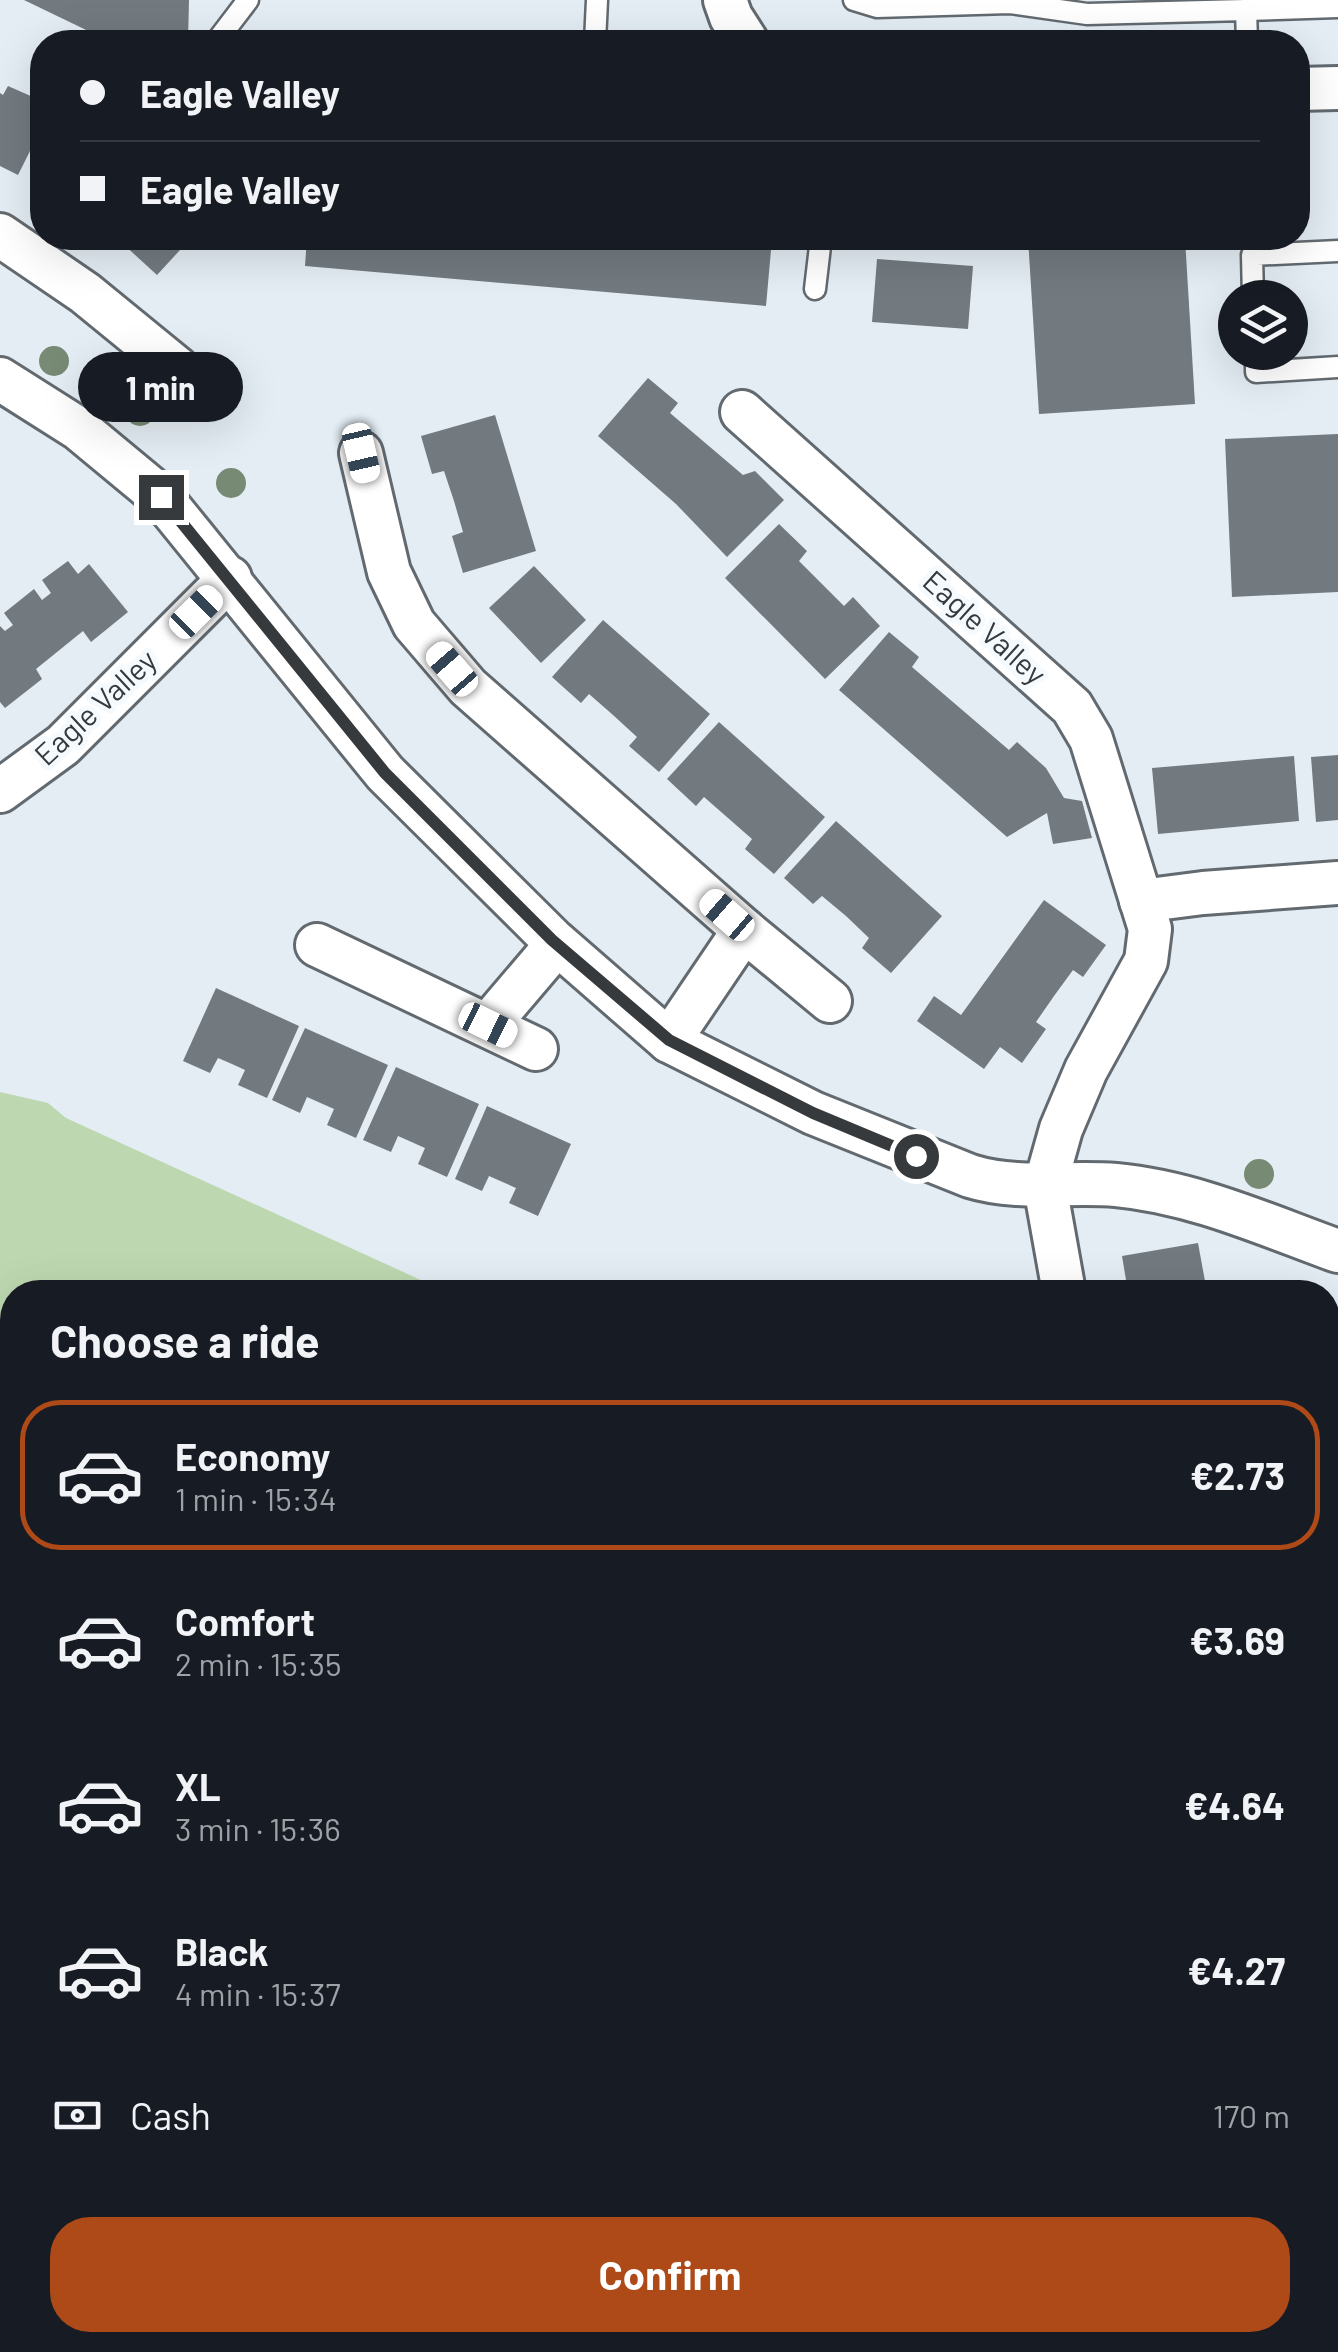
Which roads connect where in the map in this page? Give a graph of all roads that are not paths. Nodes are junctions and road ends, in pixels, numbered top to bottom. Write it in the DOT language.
graph roads {
  1 [pos="248,0"];
  2 [pos="597,0"];
  3 [pos="725,0"];
  4 [pos="854,0"];
  5 [pos="1338,7"];
  6 [pos="1246,10"];
  7 [pos="225,30"];
  8 [pos="596,30"];
  9 [pos="740,30"];
  10 [pos="1246,30"];
  11 [pos="1338,88"];
  12 [pos="1310,89"];
  13 [pos="0,235"];
  14 [pos="819,250"];
  15 [pos="1338,251"];
  16 [pos="1253,280"];
  17 [pos="814,289"];
  18 [pos="1338,367"];
  19 [pos="1308,369"];
  20 [pos="178,370"];
  21 [pos="1256,370"];
  22 [pos="1289,370"];
  23 [pos="0,379"];
  24 [pos="742,412"];
  25 [pos="361,453"];
  26 [pos="230,578"];
  27 [pos="0,791"];
  28 [pos="1338,883"];
  29 [pos="1140,902"];
  30 [pos="744,930"];
  31 [pos="556,944"];
  32 [pos="317,945"];
  33 [pos="830,1000"];
  34 [pos="488,1025"];
  35 [pos="669,1040"];
  36 [pos="536,1049"];
  37 [pos="1045,1186"];
  38 [pos="1338,1251"];
  39 [pos="1062,1280"];
  1 -- 7 [label="lane"];
  2 -- 8 [label="lane"];
  3 -- 9 [label="street"];
  4 -- 6 [label="lane"];
  5 -- 6 [label="lane"];
  6 -- 10 [label="lane"];
  11 -- 12 [label="street"];
  13 -- 20 [label="street"];
  14 -- 17 [label="lane"];
  15 -- 16 [label="lane"];
  18 -- 19 [label="lane"];
  21 -- 22 [label="lane"];
  23 -- 26 [label="street"];
  24 -- 29 [label="street, Eagle Valley"];
  25 -- 30 [label="street"];
  26 -- 27 [label="street, Eagle Valley"];
  26 -- 31 [label="street"];
  28 -- 29 [label="street"];
  29 -- 37 [label="street, Eagle Valley"];
  30 -- 33 [label="street"];
  30 -- 35 [label="street"];
  31 -- 34 [label="street"];
  31 -- 35 [label="street"];
  32 -- 34 [label="street"];
  34 -- 36 [label="street"];
  35 -- 37 [label="street"];
  37 -- 38 [label="street"];
  37 -- 39 [label="street, Eagle Valley"];
}
